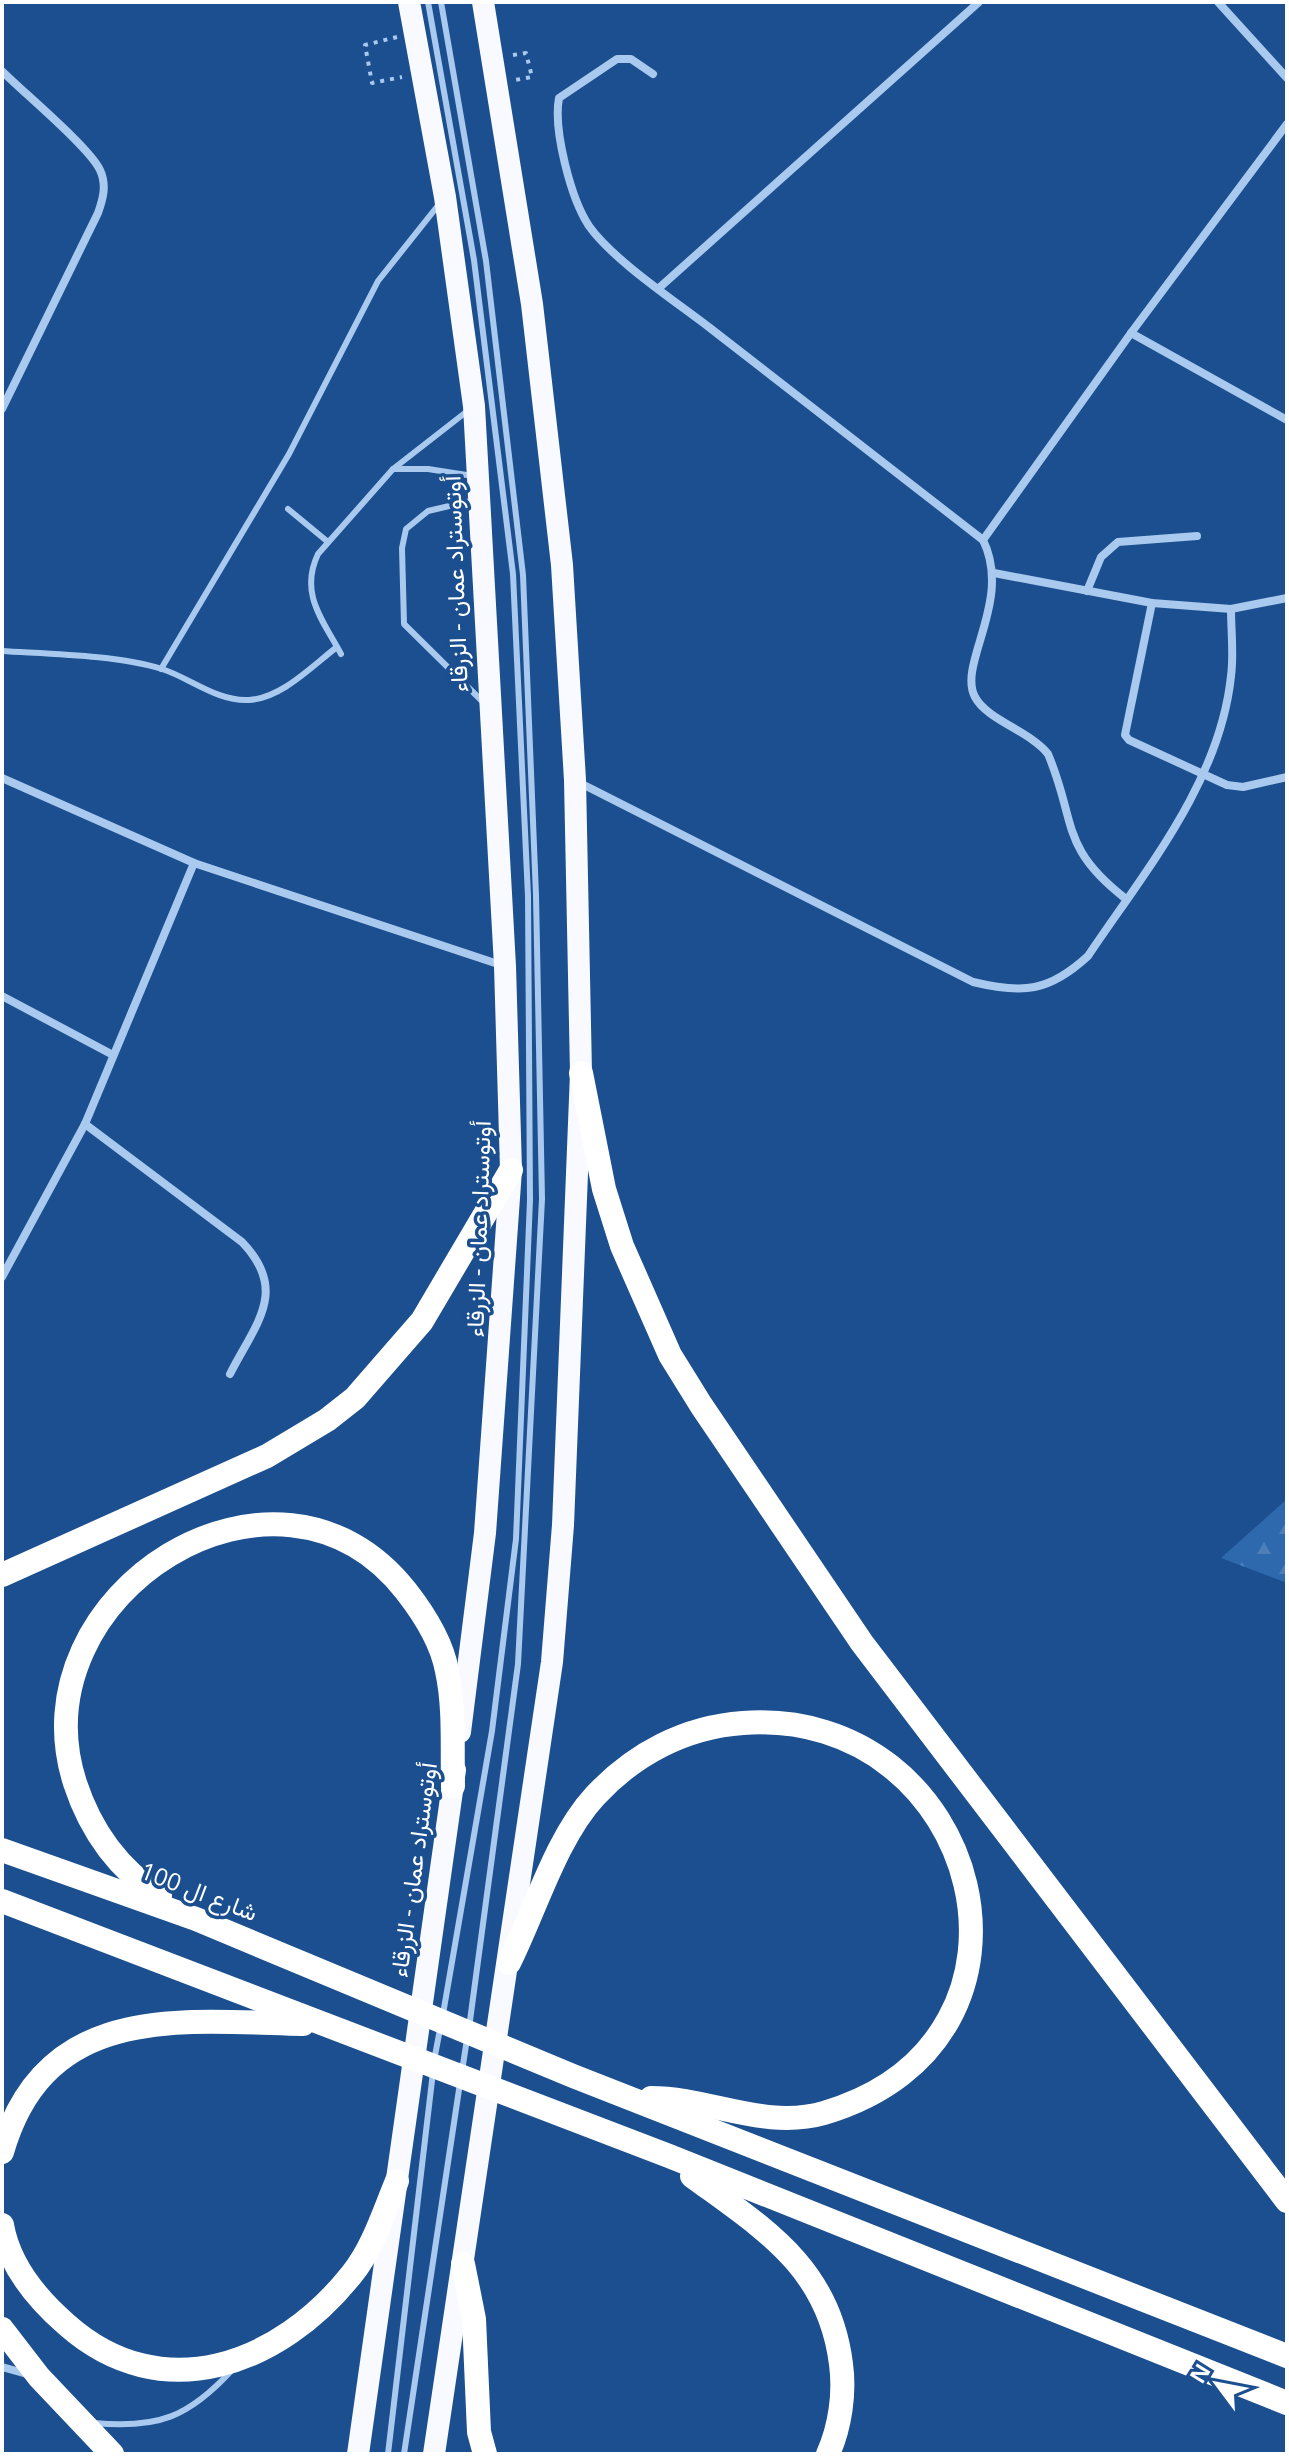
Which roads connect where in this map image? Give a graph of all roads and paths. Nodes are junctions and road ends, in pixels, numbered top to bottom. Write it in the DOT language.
graph roads {
  1 [pos="409,2"];
  2 [pos="428,2"];
  3 [pos="441,2"];
  4 [pos="483,2"];
  5 [pos="979,2"];
  6 [pos="1218,2"];
  7 [pos="416,33"];
  8 [pos="526,53"];
  9 [pos="2,71"];
  10 [pos="653,74"];
  11 [pos="532,77"];
  12 [pos="1287,78"];
  13 [pos="372,83"];
  14 [pos="1287,124"];
  15 [pos="445,197"];
  16 [pos="659,288"];
  17 [pos="1131,333"];
  18 [pos="474,406"];
  19 [pos="2,409"];
  20 [pos="1287,420"];
  21 [pos="393,469"];
  22 [pos="479,488"];
  23 [pos="288,509"];
  24 [pos="1197,536"];
  25 [pos="983,540"];
  26 [pos="328,542"];
  27 [pos="994,573"];
  28 [pos="1087,591"];
  29 [pos="1287,598"];
  30 [pos="1152,603"];
  31 [pos="1231,609"];
  32 [pos="337,647"];
  33 [pos="2,651"];
  34 [pos="341,654"];
  35 [pos="161,669"];
  36 [pos="488,708"];
  37 [pos="1202,776"];
  38 [pos="1287,777"];
  39 [pos="2,778"];
  40 [pos="575,780"];
  41 [pos="194,863"];
  42 [pos="1126,899"];
  43 [pos="505,966"];
  44 [pos="2,996"];
  45 [pos="113,1055"];
  46 [pos="581,1073"];
  47 [pos="85,1124"];
  48 [pos="511,1170"];
  49 [pos="2,1277"];
  50 [pos="230,1374"];
  51 [pos="2,1575"];
  52 [pos="453,1786"];
  53 [pos="2,1850"];
  54 [pos="2,1901"];
  55 [pos="196,1919"];
  56 [pos="509,1963"];
  57 [pos="322,2025"];
  58 [pos="629,2098"];
  59 [pos="2,2152"];
  60 [pos="669,2156"];
  61 [pos="397,2181"];
  62 [pos="1287,2201"];
  63 [pos="2,2225"];
  64 [pos="463,2264"];
  65 [pos="2,2329"];
  66 [pos="246,2355"];
  67 [pos="1287,2356"];
  68 [pos="2,2367"];
  69 [pos="39,2377"];
  70 [pos="1287,2403"];
  71 [pos="83,2422"];
  72 [pos="112,2454"];
  73 [pos="358,2454"];
  74 [pos="388,2454"];
  75 [pos="404,2454"];
  76 [pos="434,2454"];
  77 [pos="485,2454"];
  78 [pos="828,2454"];
  1 -- 7 [label="highway, أوتوستراد عمان - الزرقاء"];
  2 -- 74 [label="lane"];
  3 -- 75 [label="lane"];
  4 -- 40 [label="highway"];
  5 -- 16 [label="street"];
  6 -- 12 [label="street"];
  7 -- 13 [label="path"];
  7 -- 15 [label="highway, أوتوستراد عمان - الزرقاء"];
  8 -- 11 [label="path"];
  9 -- 19 [label="street"];
  10 -- 16 [label="street"];
  14 -- 17 [label="street"];
  15 -- 18 [label="highway, أوتوستراد عمان - الزرقاء"];
  15 -- 35 [label="lane"];
  16 -- 25 [label="street"];
  17 -- 20 [label="street"];
  17 -- 25 [label="street"];
  18 -- 21 [label="lane"];
  18 -- 22 [label="highway, أوتوستراد عمان - الزرقاء"];
  21 -- 22 [label="lane"];
  21 -- 26 [label="lane"];
  22 -- 36 [label="highway, أوتوستراد عمان - الزرقاء"];
  22 -- 36 [label="lane"];
  23 -- 26 [label="lane"];
  24 -- 28 [label="street"];
  25 -- 27 [label="street"];
  26 -- 32 [label="lane"];
  27 -- 28 [label="street"];
  27 -- 42 [label="street"];
  28 -- 30 [label="street"];
  29 -- 31 [label="street"];
  30 -- 31 [label="street"];
  30 -- 37 [label="street"];
  31 -- 37 [label="street"];
  32 -- 34 [label="lane"];
  32 -- 35 [label="lane"];
  33 -- 35 [label="lane"];
  36 -- 43 [label="highway, أوتوستراد عمان - الزرقاء"];
  37 -- 38 [label="street"];
  37 -- 42 [label="street"];
  39 -- 41 [label="street"];
  40 -- 42 [label="street"];
  40 -- 46 [label="highway"];
  41 -- 43 [label="street"];
  41 -- 45 [label="street"];
  43 -- 48 [label="highway, أوتوستراد عمان - الزرقاء"];
  44 -- 45 [label="street"];
  45 -- 47 [label="street"];
  46 -- 56 [label="highway"];
  46 -- 62 [label="highway"];
  47 -- 49 [label="street"];
  47 -- 50 [label="street"];
  48 -- 51 [label="highway"];
  48 -- 52 [label="highway, أوتوستراد عمان - الزرقاء"];
  52 -- 55 [label="highway"];
  52 -- 61 [label="highway, أوتوستراد عمان - الزرقاء"];
  53 -- 55 [label="highway, شارع ال 100"];
  54 -- 57 [label="highway"];
  55 -- 58 [label="highway, شارع ال 100"];
  56 -- 58 [label="highway"];
  56 -- 64 [label="highway"];
  57 -- 59 [label="highway"];
  57 -- 60 [label="highway"];
  58 -- 67 [label="highway, شارع ال 100"];
  60 -- 70 [label="highway"];
  60 -- 78 [label="highway"];
  61 -- 66 [label="highway"];
  61 -- 73 [label="highway, أوتوستراد عمان - الزرقاء"];
  63 -- 66 [label="highway"];
  64 -- 76 [label="highway"];
  64 -- 77 [label="highway"];
  65 -- 69 [label="highway"];
  66 -- 71 [label="lane"];
  68 -- 69 [label="street"];
  69 -- 71 [label="highway"];
  71 -- 72 [label="highway"];
}
